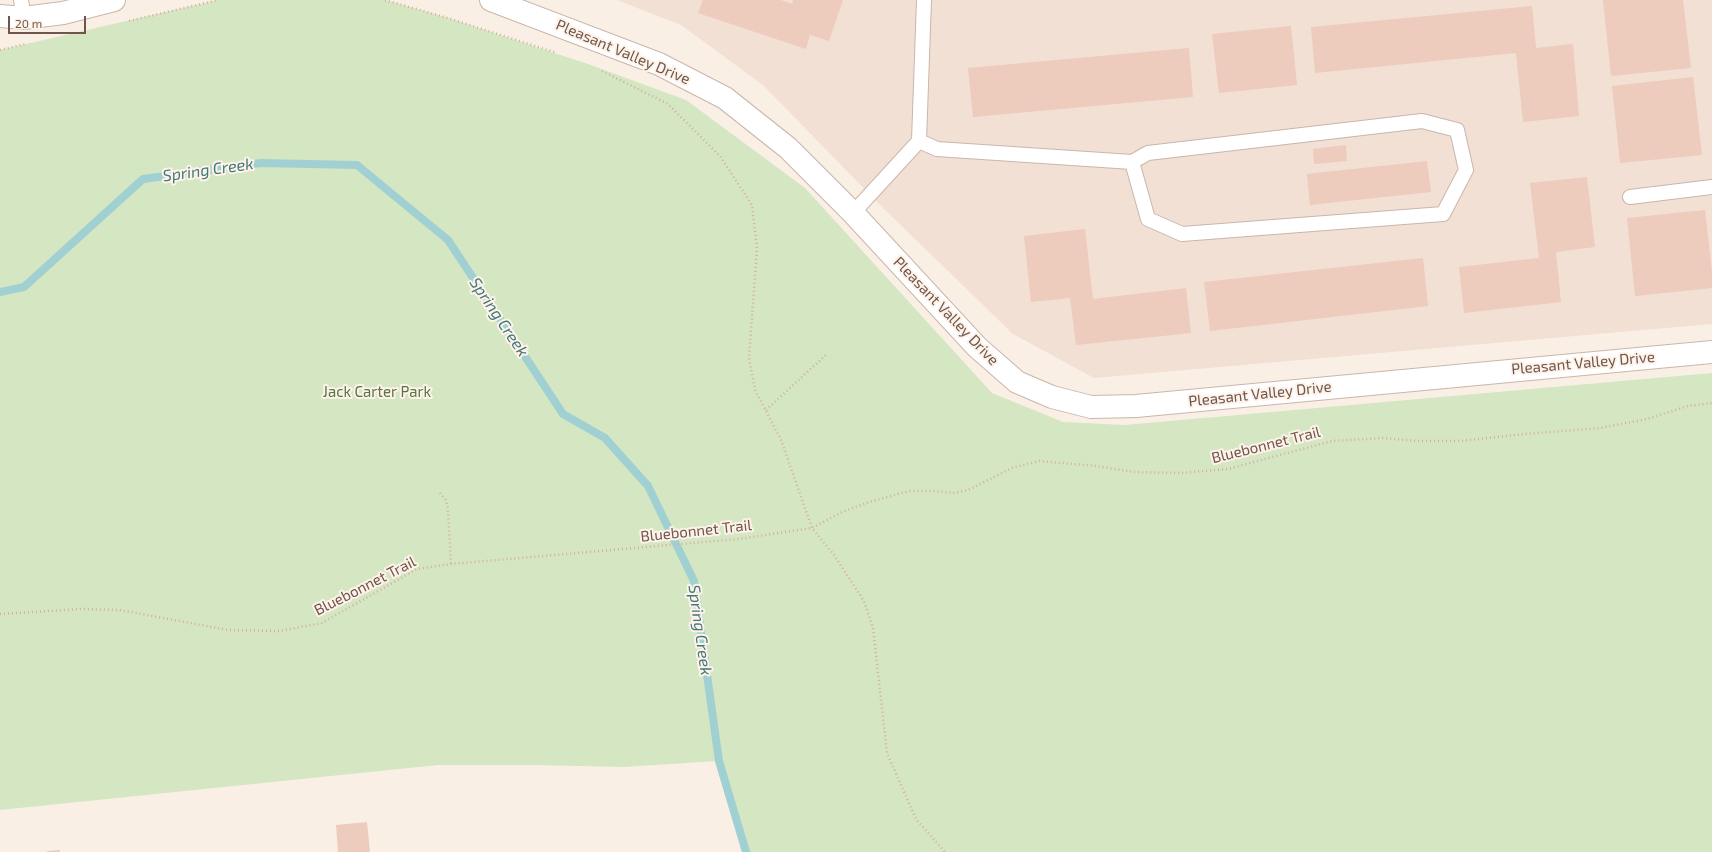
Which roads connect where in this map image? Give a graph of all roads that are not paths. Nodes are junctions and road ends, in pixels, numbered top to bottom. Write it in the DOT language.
graph roads {
  1 [pos="114,0"];
  2 [pos="491,0"];
  3 [pos="924,0"];
  4 [pos="22,9"];
  5 [pos="0,16"];
  6 [pos="919,141"];
  7 [pos="1132,162"];
  8 [pos="1712,187"];
  9 [pos="1630,197"];
  10 [pos="853,214"];
  11 [pos="1712,352"];
  1 -- 4 [label="street"];
  2 -- 10 [label="street, Pleasant Valley Drive"];
  3 -- 6 [label="lane"];
  4 -- 5 [label="street"];
  6 -- 7 [label="lane"];
  6 -- 10 [label="lane"];
  7 -- 7 [label="lane"];
  8 -- 9 [label="lane"];
  10 -- 11 [label="street, Pleasant Valley Drive"];
}
